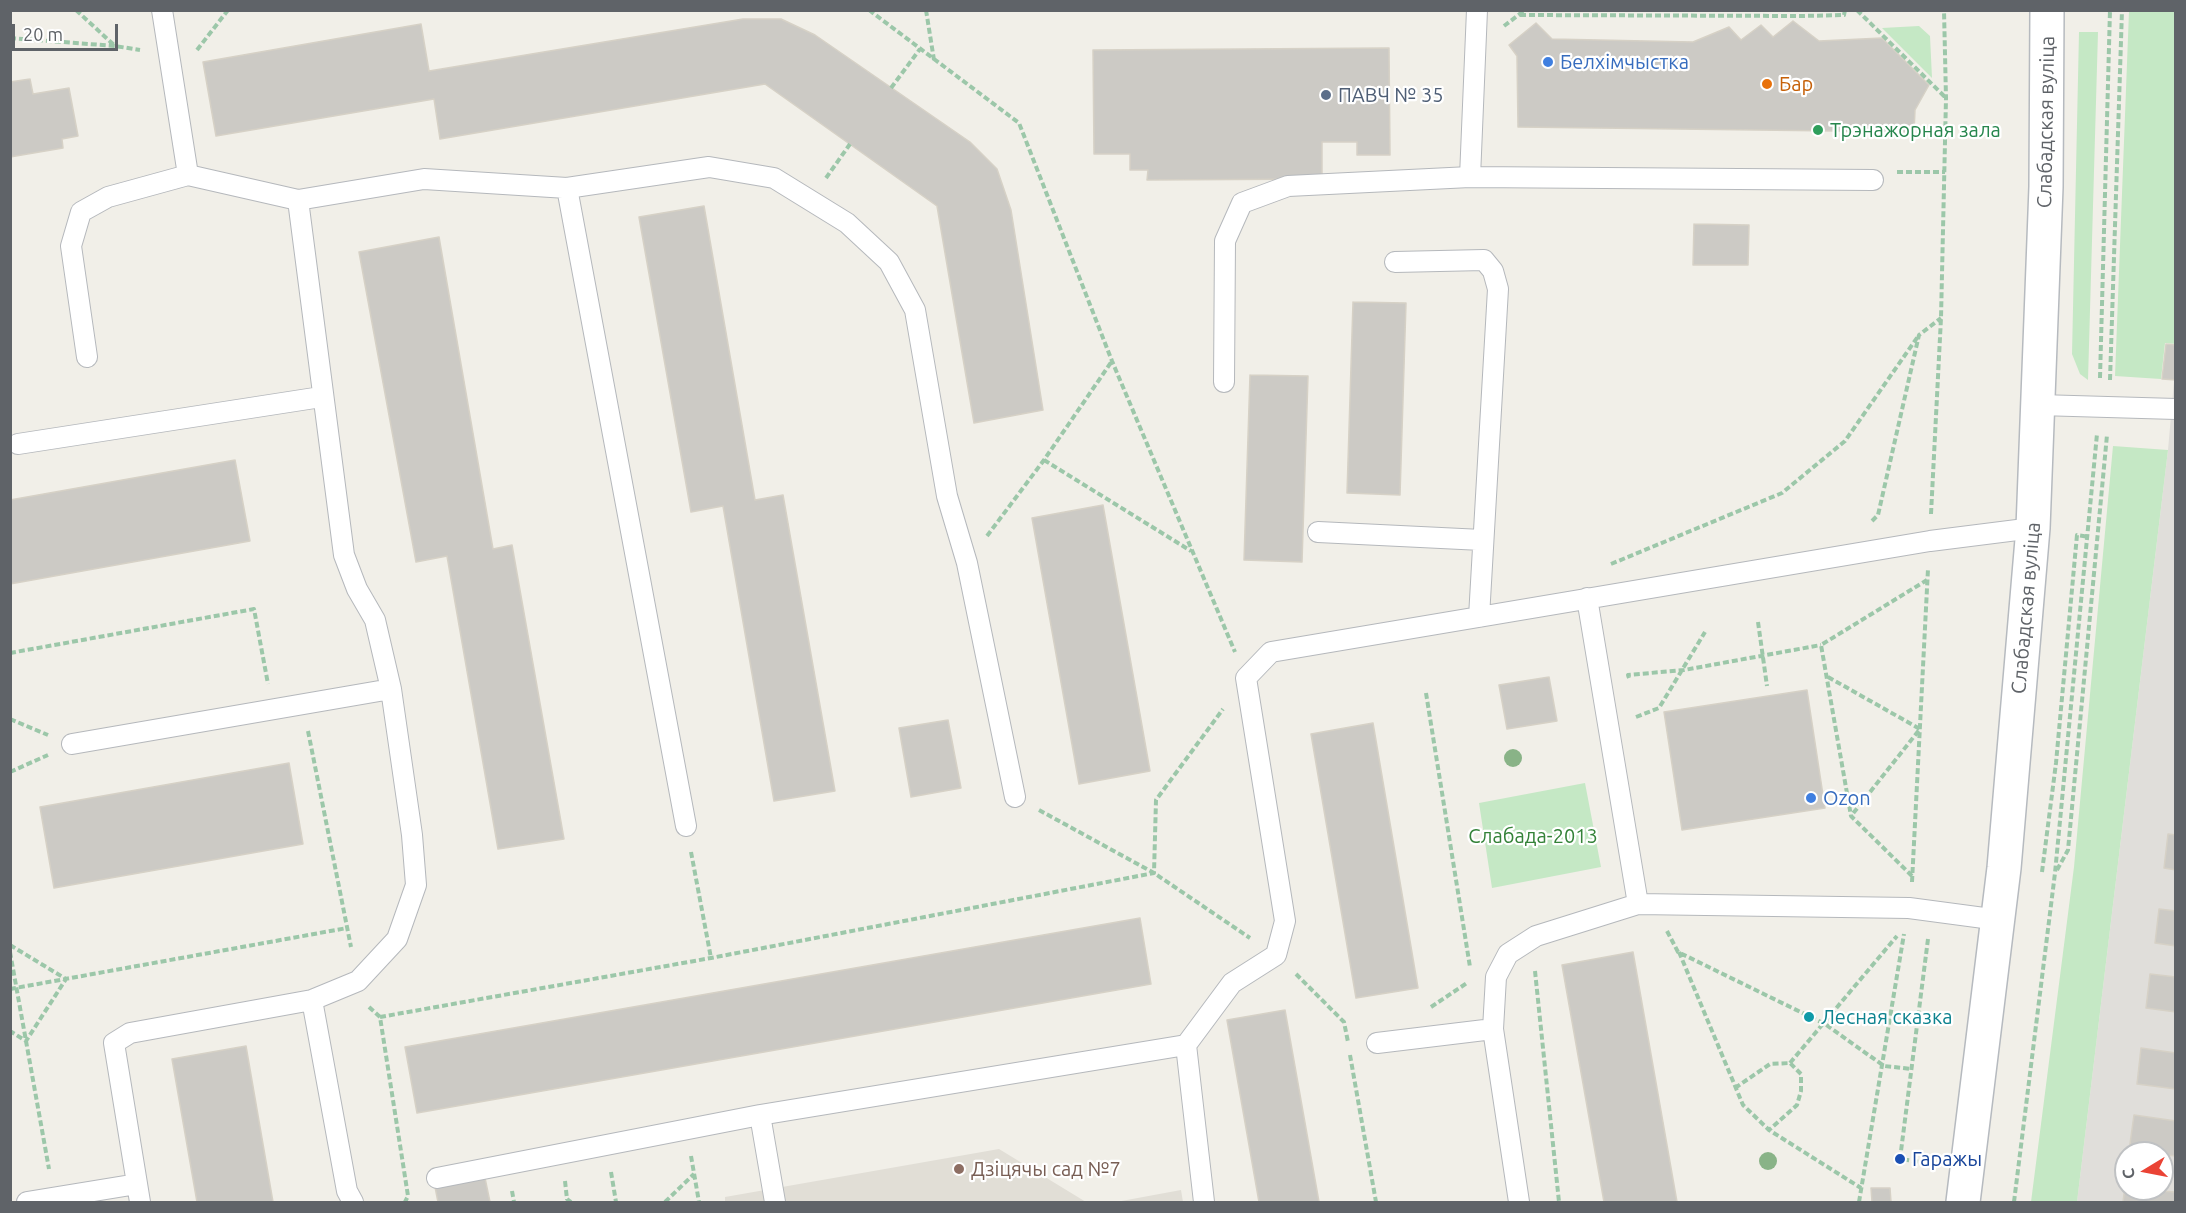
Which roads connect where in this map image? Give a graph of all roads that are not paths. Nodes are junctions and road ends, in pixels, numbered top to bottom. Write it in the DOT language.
graph roads {
  1 [pos="162,10"];
  2 [pos="1477,10"];
  3 [pos="2047,10"];
  4 [pos="188,175"];
  5 [pos="1470,177"];
  6 [pos="1873,180"];
  7 [pos="567,188"];
  8 [pos="298,200"];
  9 [pos="1395,262"];
  10 [pos="87,357"];
  11 [pos="1224,382"];
  12 [pos="321,397"];
  13 [pos="2039,405"];
  14 [pos="2175,409"];
  15 [pos="18,444"];
  16 [pos="2033,528"];
  17 [pos="1318,532"];
  18 [pos="1482,540"];
  19 [pos="1587,598"];
  20 [pos="1479,617"];
  21 [pos="391,688"];
  22 [pos="72,744"];
  23 [pos="1015,797"];
  24 [pos="686,826"];
  25 [pos="1638,904"];
  26 [pos="1999,920"];
  27 [pos="312,1000"];
  28 [pos="1493,1029"];
  29 [pos="1377,1043"];
  30 [pos="1186,1046"];
  31 [pos="760,1115"];
  32 [pos="437,1178"];
  33 [pos="139,1193"];
  34 [pos="27,1203"];
  35 [pos="353,1203"];
  36 [pos="775,1203"];
  37 [pos="1204,1203"];
  38 [pos="1519,1203"];
  39 [pos="1964,1203"];
  1 -- 4 [label="lane"];
  2 -- 5 [label="lane"];
  3 -- 13 [label="main road, Слабадская вуліца"];
  4 -- 8 [label="lane"];
  4 -- 10 [label="lane"];
  5 -- 6 [label="lane"];
  5 -- 11 [label="lane"];
  7 -- 8 [label="lane"];
  7 -- 23 [label="lane"];
  7 -- 24 [label="lane"];
  8 -- 12 [label="lane"];
  9 -- 18 [label="lane"];
  12 -- 15 [label="lane"];
  12 -- 21 [label="lane"];
  13 -- 14 [label="lane"];
  13 -- 16 [label="main road, Слабадская вуліца"];
  16 -- 19 [label="lane"];
  16 -- 26 [label="main road, Слабадская вуліца"];
  17 -- 18 [label="lane"];
  18 -- 20 [label="lane"];
  19 -- 20 [label="lane"];
  19 -- 25 [label="lane"];
  20 -- 30 [label="lane"];
  21 -- 22 [label="lane"];
  21 -- 27 [label="lane"];
  25 -- 26 [label="lane"];
  25 -- 28 [label="lane"];
  26 -- 39 [label="main road, Слабадская вуліца"];
  27 -- 33 [label="lane"];
  27 -- 35 [label="lane"];
  28 -- 29 [label="lane"];
  28 -- 38 [label="lane"];
  30 -- 31 [label="lane"];
  30 -- 37 [label="lane"];
  31 -- 32 [label="lane"];
  31 -- 36 [label="lane"];
  33 -- 34 [label="lane"];
}
